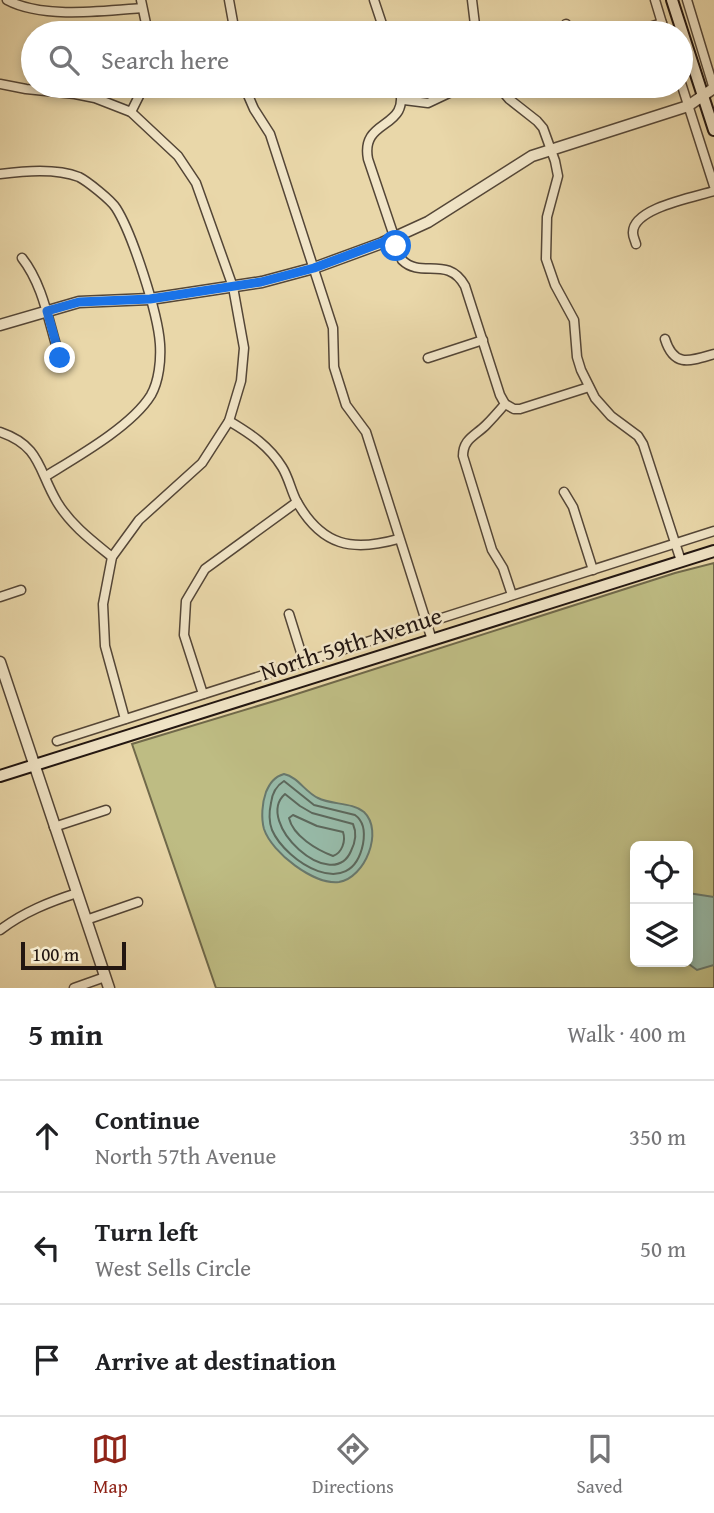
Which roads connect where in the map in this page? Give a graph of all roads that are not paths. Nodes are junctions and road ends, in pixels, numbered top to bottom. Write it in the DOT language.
graph roads {
  1 [pos="7,0"];
  2 [pos="229,0"];
  3 [pos="374,0"];
  4 [pos="472,0"];
  5 [pos="655,0"];
  6 [pos="672,0"];
  7 [pos="687,0"];
  8 [pos="141,4"];
  9 [pos="233,21"];
  10 [pos="381,21"];
  11 [pos="475,21"];
  12 [pos="661,21"];
  13 [pos="679,21"];
  14 [pos="693,65"];
  15 [pos="0,84"];
  16 [pos="21,88"];
  17 [pos="714,88"];
  18 [pos="703,96"];
  19 [pos="95,98"];
  20 [pos="138,98"];
  21 [pos="249,98"];
  22 [pos="439,98"];
  23 [pos="508,98"];
  24 [pos="686,98"];
  25 [pos="404,100"];
  26 [pos="688,106"];
  27 [pos="131,112"];
  28 [pos="714,130"];
  29 [pos="551,150"];
  30 [pos="0,174"];
  31 [pos="714,189"];
  32 [pos="394,238"];
  33 [pos="636,244"];
  34 [pos="22,258"];
  35 [pos="314,268"];
  36 [pos="233,287"];
  37 [pos="150,299"];
  38 [pos="47,311"];
  39 [pos="0,325"];
  40 [pos="665,339"];
  41 [pos="483,340"];
  42 [pos="714,354"];
  43 [pos="428,358"];
  44 [pos="58,365"];
  45 [pos="589,387"];
  46 [pos="505,404"];
  47 [pos="229,421"];
  48 [pos="0,432"];
  49 [pos="46,476"];
  50 [pos="564,492"];
  51 [pos="297,502"];
  52 [pos="714,531"];
  53 [pos="398,539"];
  54 [pos="675,543"];
  55 [pos="714,551"];
  56 [pos="112,557"];
  57 [pos="681,561"];
  58 [pos="593,569"];
  59 [pos="21,590"];
  60 [pos="512,595"];
  61 [pos="0,597"];
  62 [pos="289,614"];
  63 [pos="426,623"];
  64 [pos="432,640"];
  65 [pos="0,662"];
  66 [pos="304,662"];
  67 [pos="203,694"];
  68 [pos="125,719"];
  69 [pos="57,741"];
  70 [pos="33,766"];
  71 [pos="0,776"];
  72 [pos="106,810"];
  73 [pos="54,827"];
  74 [pos="77,893"];
  75 [pos="138,902"];
  76 [pos="86,920"];
  77 [pos="0,930"];
  78 [pos="105,976"];
  79 [pos="74,988"];
  80 [pos="109,988"];
  1 -- 8 [label="street"];
  2 -- 9 [label="street"];
  3 -- 10 [label="street"];
  4 -- 11 [label="street"];
  5 -- 12 [label="street"];
  6 -- 13 [label="main road"];
  7 -- 17 [label="street"];
  14 -- 18 [label="main road"];
  15 -- 16 [label="street"];
  17 -- 18 [label="street"];
  18 -- 26 [label="street"];
  18 -- 28 [label="main road"];
  19 -- 27 [label="street"];
  20 -- 27 [label="street"];
  21 -- 35 [label="street"];
  22 -- 25 [label="street"];
  23 -- 29 [label="street"];
  24 -- 26 [label="street"];
  25 -- 32 [label="street"];
  26 -- 29 [label="street"];
  26 -- 31 [label="street"];
  27 -- 36 [label="street"];
  29 -- 32 [label="street"];
  29 -- 45 [label="street"];
  30 -- 37 [label="street"];
  31 -- 33 [label="street"];
  32 -- 35 [label="street"];
  32 -- 41 [label="street"];
  34 -- 38 [label="street"];
  35 -- 36 [label="street"];
  35 -- 53 [label="street"];
  36 -- 37 [label="street"];
  36 -- 47 [label="street"];
  37 -- 38 [label="street"];
  37 -- 49 [label="street"];
  38 -- 39 [label="street"];
  38 -- 44 [label="street"];
  40 -- 42 [label="street"];
  41 -- 43 [label="street"];
  41 -- 46 [label="street"];
  45 -- 46 [label="street"];
  45 -- 54 [label="street"];
  46 -- 60 [label="street"];
  47 -- 51 [label="street"];
  47 -- 56 [label="street"];
  48 -- 49 [label="street"];
  49 -- 56 [label="street"];
  50 -- 58 [label="street"];
  51 -- 53 [label="street"];
  51 -- 67 [label="street"];
  52 -- 54 [label="street, North 59th Avenue"];
  53 -- 63 [label="street"];
  54 -- 57 [label="street"];
  54 -- 58 [label="street, North 59th Avenue"];
  55 -- 57 [label="main road, North 59th Avenue"];
  56 -- 68 [label="street"];
  57 -- 64 [label="main road, North 59th Avenue"];
  58 -- 60 [label="street, North 59th Avenue"];
  59 -- 61 [label="street"];
  60 -- 63 [label="street, North 59th Avenue"];
  62 -- 66 [label="street"];
  63 -- 64 [label="street"];
  63 -- 66 [label="street, North 59th Avenue"];
  64 -- 70 [label="main road, North 59th Avenue"];
  65 -- 70 [label="street"];
  66 -- 67 [label="street, North 59th Avenue"];
  67 -- 68 [label="street, North 59th Avenue"];
  68 -- 69 [label="street, North 59th Avenue"];
  70 -- 71 [label="main road, North 59th Avenue"];
  70 -- 73 [label="street"];
  72 -- 73 [label="street"];
  73 -- 74 [label="street"];
  74 -- 76 [label="street"];
  74 -- 77 [label="street"];
  75 -- 76 [label="street"];
  76 -- 78 [label="street"];
  78 -- 79 [label="street"];
  78 -- 80 [label="street"];
}
